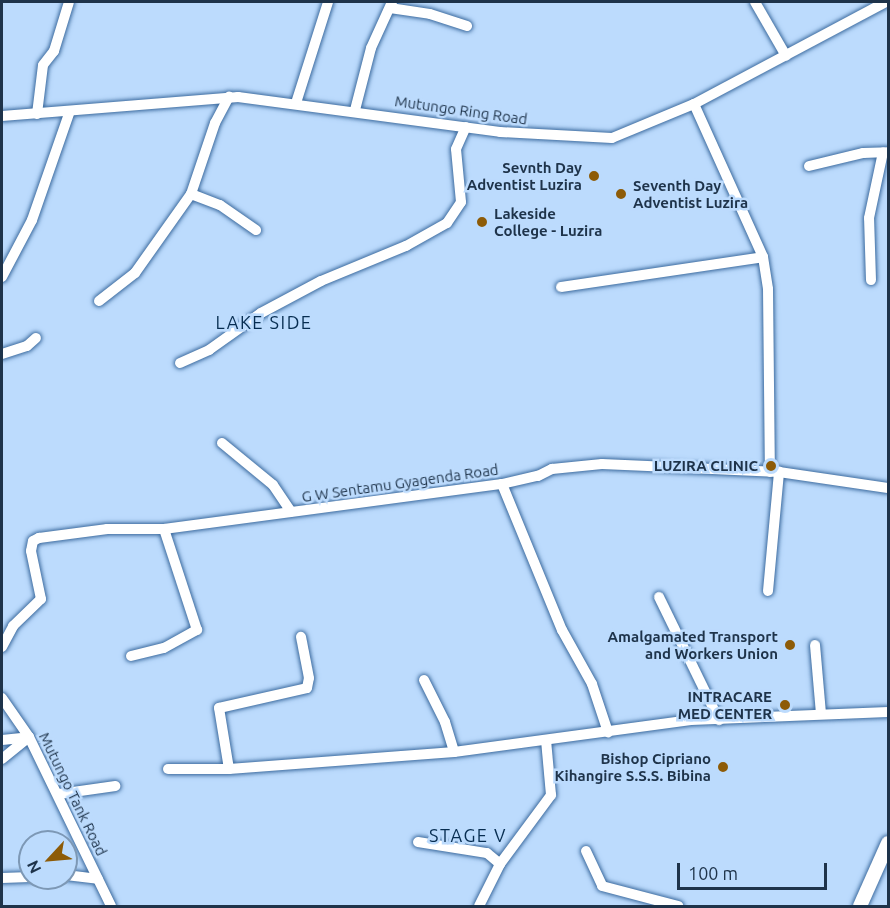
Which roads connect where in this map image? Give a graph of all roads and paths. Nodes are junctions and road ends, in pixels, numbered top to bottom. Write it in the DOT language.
graph roads {
  1 [pos="69,2"];
  2 [pos="328,2"];
  3 [pos="755,2"];
  4 [pos="886,2"];
  5 [pos="391,5"];
  6 [pos="467,26"];
  7 [pos="786,56"];
  8 [pos="230,97"];
  9 [pos="296,103"];
  10 [pos="694,104"];
  11 [pos="355,110"];
  12 [pos="70,111"];
  13 [pos="37,114"];
  14 [pos="2,116"];
  15 [pos="466,127"];
  16 [pos="886,152"];
  17 [pos="808,166"];
  18 [pos="191,194"];
  19 [pos="256,230"];
  20 [pos="763,257"];
  21 [pos="2,277"];
  22 [pos="871,280"];
  23 [pos="561,287"];
  24 [pos="99,300"];
  25 [pos="36,338"];
  26 [pos="2,354"];
  27 [pos="180,363"];
  28 [pos="222,443"];
  29 [pos="775,472"];
  30 [pos="502,484"];
  31 [pos="888,488"];
  32 [pos="291,513"];
  33 [pos="164,530"];
  34 [pos="768,591"];
  35 [pos="659,597"];
  36 [pos="302,638"];
  37 [pos="815,645"];
  38 [pos="2,647"];
  39 [pos="131,656"];
  40 [pos="424,680"];
  41 [pos="2,698"];
  42 [pos="888,712"];
  43 [pos="821,714"];
  44 [pos="719,720"];
  45 [pos="608,732"];
  46 [pos="29,737"];
  47 [pos="2,740"];
  48 [pos="546,740"];
  49 [pos="454,752"];
  50 [pos="2,759"];
  51 [pos="230,769"];
  52 [pos="168,770"];
  53 [pos="115,786"];
  54 [pos="59,794"];
  55 [pos="418,842"];
  56 [pos="888,843"];
  57 [pos="586,851"];
  58 [pos="500,864"];
  59 [pos="78,876"];
  60 [pos="18,877"];
  61 [pos="2,878"];
  62 [pos="98,879"];
  63 [pos="662,905"];
  64 [pos="865,905"];
  65 [pos="111,906"];
  66 [pos="479,906"];
  67 [pos="678,906"];
  1 -- 13 [label="street"];
  2 -- 9 [label="street"];
  3 -- 7 [label="street"];
  4 -- 7 [label="street, Mutungo Ring Road"];
  5 -- 6 [label="street"];
  5 -- 11 [label="street"];
  7 -- 10 [label="street, Mutungo Ring Road"];
  8 -- 9 [label="street, Mutungo Ring Road"];
  8 -- 12 [label="street, Mutungo Ring Road"];
  8 -- 18 [label="street"];
  9 -- 11 [label="street, Mutungo Ring Road"];
  10 -- 15 [label="street, Mutungo Ring Road"];
  10 -- 20 [label="street"];
  11 -- 15 [label="street, Mutungo Ring Road"];
  12 -- 13 [label="street, Mutungo Ring Road"];
  12 -- 21 [label="street"];
  13 -- 14 [label="street, Mutungo Ring Road"];
  15 -- 27 [label="street"];
  16 -- 17 [label="street"];
  16 -- 22 [label="street"];
  18 -- 19 [label="street"];
  18 -- 24 [label="street"];
  20 -- 23 [label="street"];
  20 -- 29 [label="street"];
  25 -- 26 [label="street"];
  28 -- 32 [label="street"];
  29 -- 30 [label="street, G W Sentamu Gyagenda Road"];
  29 -- 31 [label="street, G W Sentamu Gyagenda Road"];
  29 -- 34 [label="street"];
  30 -- 32 [label="street, G W Sentamu Gyagenda Road"];
  30 -- 45 [label="street"];
  32 -- 33 [label="street, G W Sentamu Gyagenda Road"];
  33 -- 38 [label="street, G W Sentamu Gyagenda Road"];
  33 -- 39 [label="street"];
  35 -- 44 [label="street"];
  36 -- 51 [label="street"];
  37 -- 43 [label="street"];
  40 -- 49 [label="street"];
  41 -- 46 [label="street, Mutungo Tank Road"];
  42 -- 43 [label="street"];
  43 -- 44 [label="street"];
  44 -- 45 [label="street"];
  45 -- 48 [label="street"];
  46 -- 47 [label="street"];
  46 -- 50 [label="street"];
  46 -- 54 [label="street, Mutungo Tank Road"];
  48 -- 49 [label="street"];
  48 -- 58 [label="street"];
  49 -- 51 [label="street"];
  51 -- 52 [label="street"];
  53 -- 54 [label="street"];
  54 -- 62 [label="street, Mutungo Tank Road"];
  55 -- 58 [label="street"];
  56 -- 64 [label="main road"];
  57 -- 63 [label="street"];
  58 -- 66 [label="street"];
  59 -- 62 [label="street"];
  60 -- 61 [label="street"];
  62 -- 65 [label="street, Mutungo Tank Road"];
  63 -- 67 [label="street"];
}
